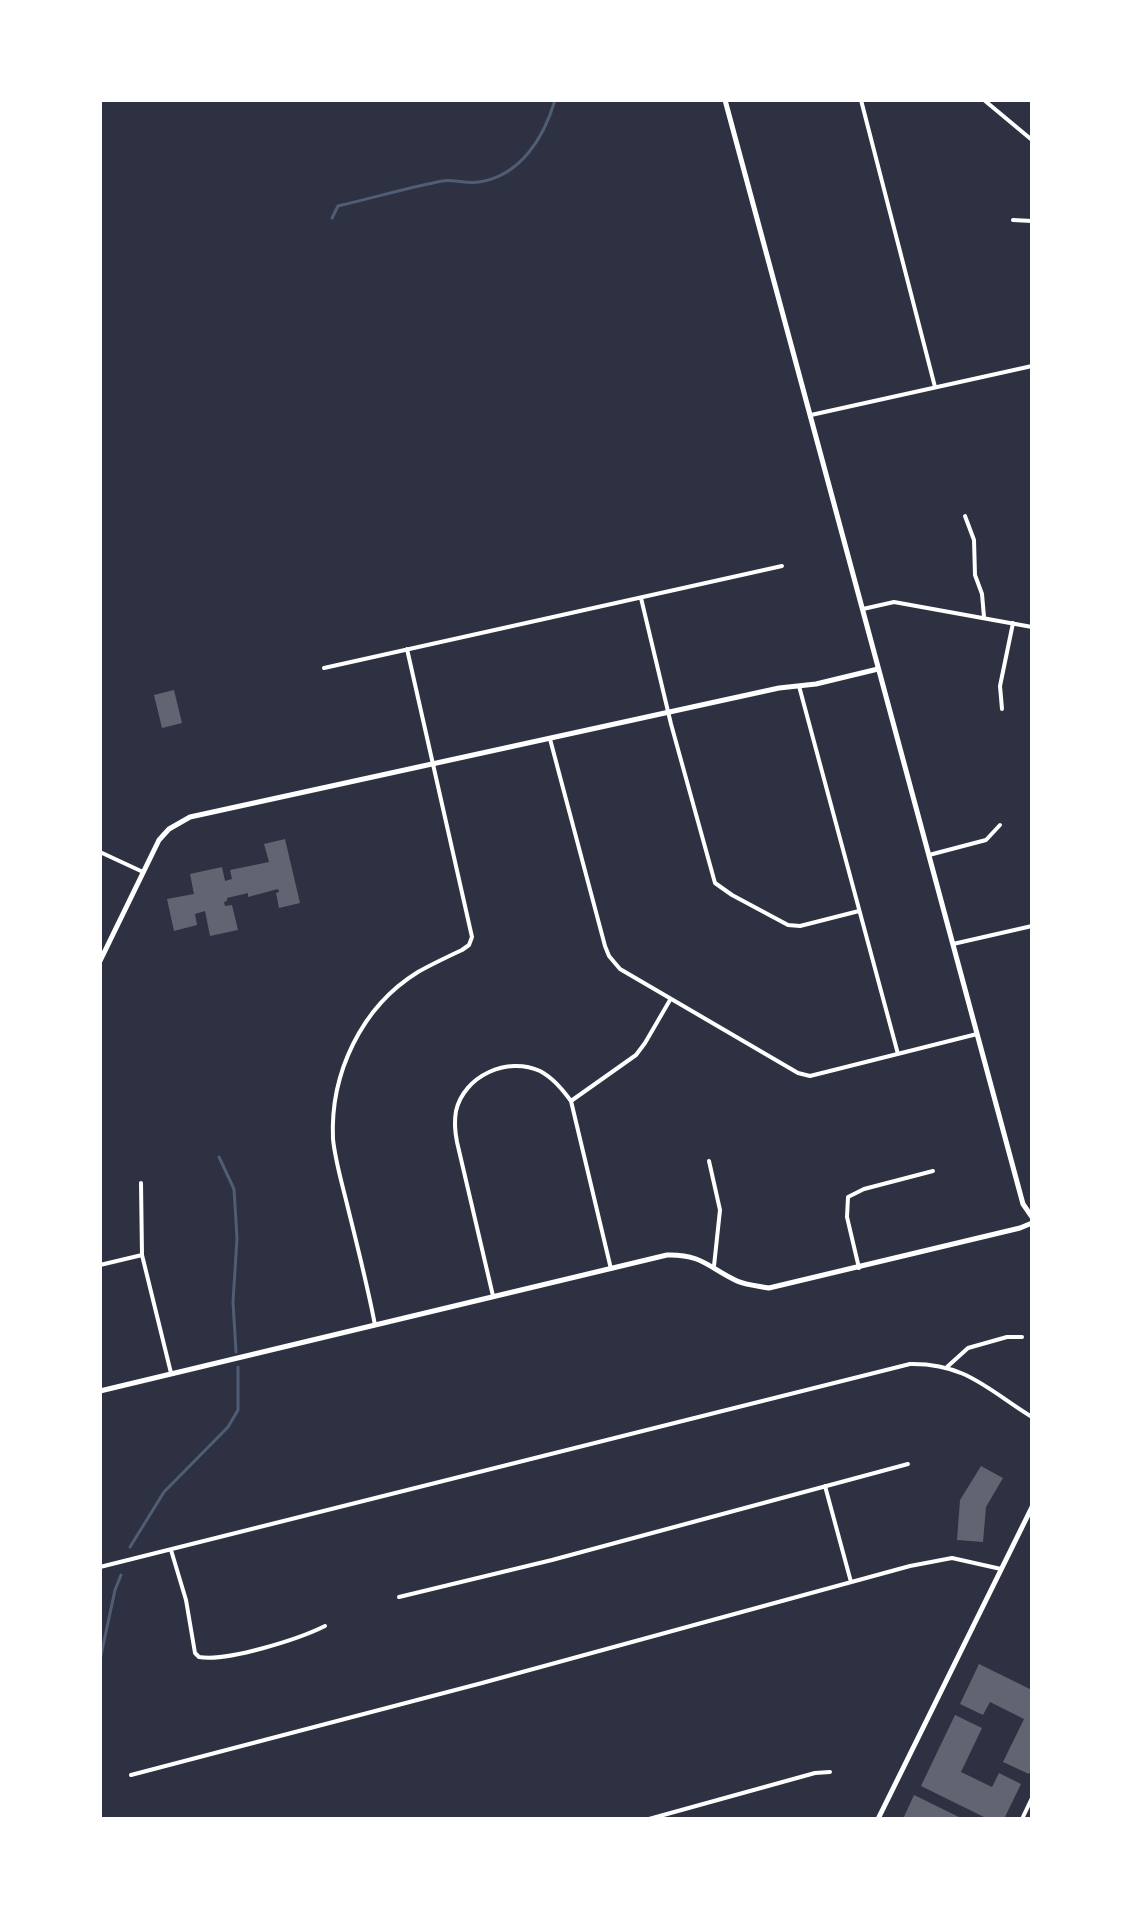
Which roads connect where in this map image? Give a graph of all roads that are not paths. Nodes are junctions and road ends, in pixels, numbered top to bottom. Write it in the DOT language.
graph roads {
  1 [pos="725,100"];
  2 [pos="861,100"];
  3 [pos="984,100"];
  4 [pos="1032,140"];
  5 [pos="1013,220"];
  6 [pos="1032,221"];
  7 [pos="1032,366"];
  8 [pos="935,387"];
  9 [pos="811,415"];
  10 [pos="965,516"];
  11 [pos="782,566"];
  12 [pos="641,598"];
  13 [pos="863,609"];
  14 [pos="984,617"];
  15 [pos="1013,623"];
  16 [pos="1032,627"];
  17 [pos="407,649"];
  18 [pos="324,668"];
  19 [pos="878,669"];
  20 [pos="799,686"];
  21 [pos="1002,709"];
  22 [pos="668,713"];
  23 [pos="550,739"];
  24 [pos="432,764"];
  25 [pos="1000,825"];
  26 [pos="100,852"];
  27 [pos="929,855"];
  28 [pos="143,872"];
  29 [pos="859,911"];
  30 [pos="1032,926"];
  31 [pos="953,944"];
  32 [pos="100,961"];
  33 [pos="670,1000"];
  34 [pos="977,1034"];
  35 [pos="898,1054"];
  36 [pos="571,1101"];
  37 [pos="709,1161"];
  38 [pos="933,1171"];
  39 [pos="141,1183"];
  40 [pos="1032,1220"];
  41 [pos="142,1255"];
  42 [pos="100,1265"];
  43 [pos="714,1266"];
  44 [pos="859,1268"];
  45 [pos="611,1269"];
  46 [pos="493,1296"];
  47 [pos="375,1325"];
  48 [pos="1022,1337"];
  49 [pos="947,1367"];
  50 [pos="171,1374"];
  51 [pos="100,1391"];
  52 [pos="1032,1417"];
  53 [pos="908,1464"];
  54 [pos="825,1486"];
  55 [pos="1032,1507"];
  56 [pos="171,1550"];
  57 [pos="100,1567"];
  58 [pos="1001,1569"];
  59 [pos="851,1582"];
  60 [pos="399,1597"];
  61 [pos="325,1626"];
  62 [pos="830,1772"];
  63 [pos="131,1775"];
  64 [pos="1032,1798"];
  65 [pos="649,1819"];
  66 [pos="878,1819"];
  67 [pos="1022,1819"];
  1 -- 9 [label="street"];
  2 -- 8 [label="street"];
  3 -- 4 [label="street"];
  5 -- 6 [label="street"];
  7 -- 8 [label="street"];
  8 -- 9 [label="street"];
  9 -- 13 [label="street"];
  10 -- 14 [label="street"];
  11 -- 12 [label="street"];
  12 -- 17 [label="street"];
  12 -- 22 [label="street"];
  13 -- 14 [label="street"];
  13 -- 19 [label="street"];
  14 -- 15 [label="street"];
  15 -- 16 [label="street"];
  15 -- 21 [label="street"];
  17 -- 18 [label="street"];
  17 -- 24 [label="street"];
  19 -- 20 [label="street"];
  19 -- 27 [label="street"];
  20 -- 22 [label="street"];
  20 -- 29 [label="street"];
  22 -- 23 [label="street"];
  22 -- 29 [label="street"];
  23 -- 24 [label="street"];
  23 -- 33 [label="street"];
  24 -- 28 [label="street"];
  24 -- 47 [label="street"];
  25 -- 27 [label="street"];
  26 -- 28 [label="street"];
  27 -- 31 [label="street"];
  28 -- 32 [label="street"];
  29 -- 35 [label="street"];
  30 -- 31 [label="street"];
  31 -- 34 [label="street"];
  33 -- 35 [label="street"];
  33 -- 36 [label="street"];
  34 -- 35 [label="street"];
  34 -- 40 [label="street"];
  36 -- 45 [label="street"];
  36 -- 46 [label="street"];
  37 -- 43 [label="street"];
  38 -- 44 [label="street"];
  39 -- 41 [label="street"];
  40 -- 44 [label="street"];
  41 -- 42 [label="street"];
  41 -- 50 [label="street"];
  43 -- 44 [label="street"];
  43 -- 45 [label="street"];
  45 -- 46 [label="street"];
  46 -- 47 [label="street"];
  47 -- 50 [label="street"];
  48 -- 49 [label="street"];
  49 -- 52 [label="street"];
  49 -- 56 [label="street"];
  50 -- 51 [label="street"];
  53 -- 54 [label="street"];
  54 -- 59 [label="street"];
  54 -- 60 [label="street"];
  55 -- 58 [label="street"];
  56 -- 57 [label="street"];
  56 -- 61 [label="street"];
  58 -- 59 [label="street"];
  58 -- 66 [label="street"];
  59 -- 63 [label="street"];
  62 -- 65 [label="street"];
  64 -- 67 [label="street"];
}
